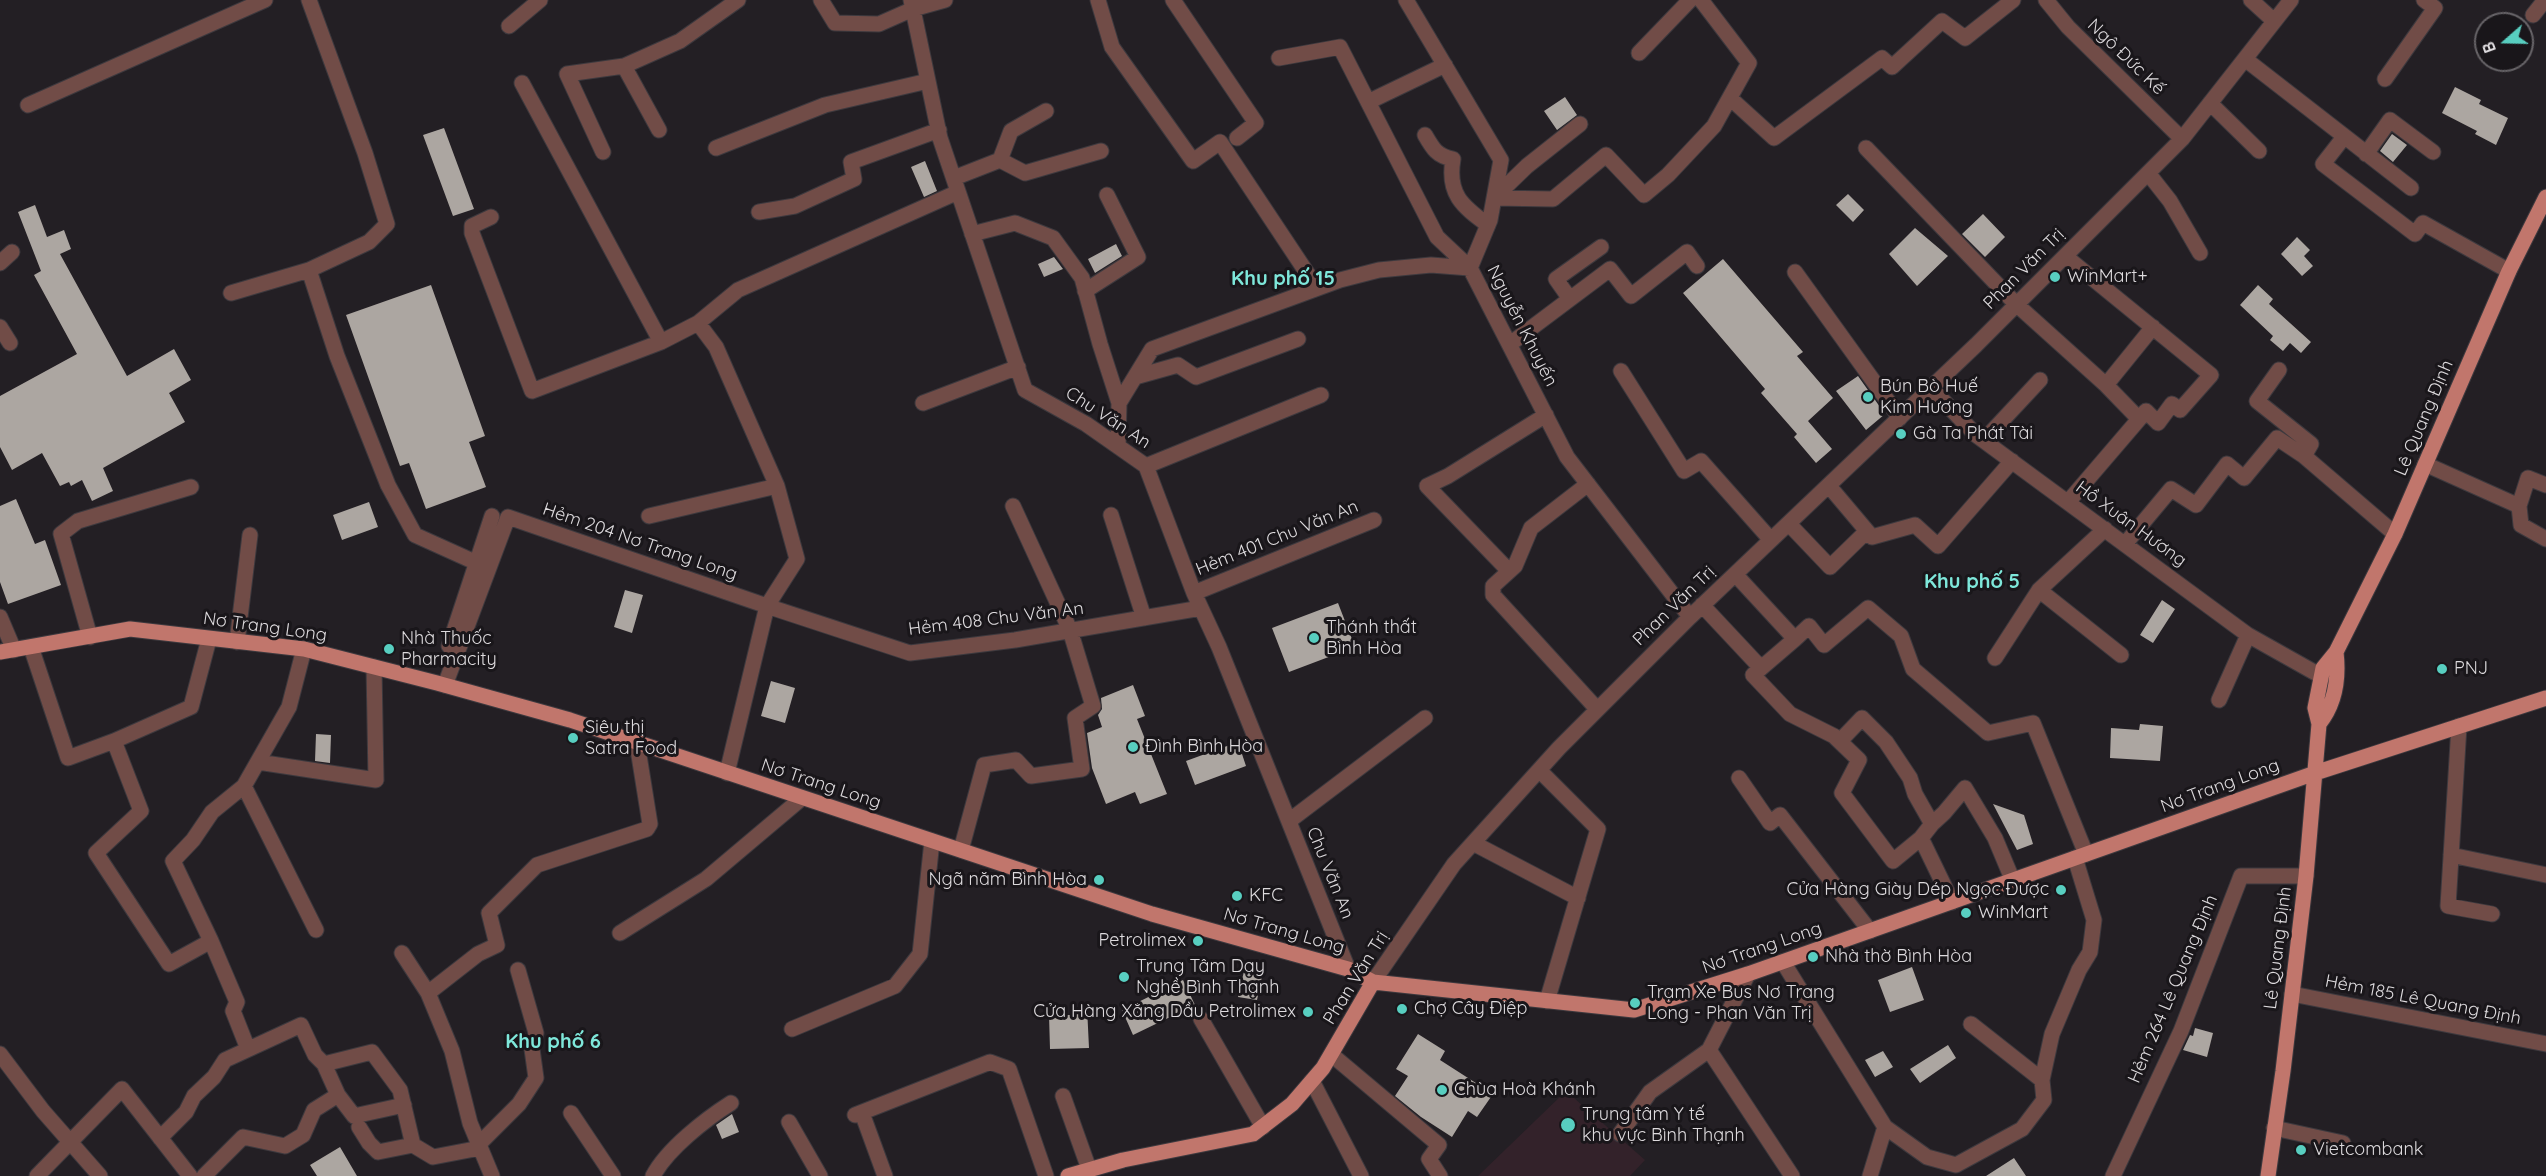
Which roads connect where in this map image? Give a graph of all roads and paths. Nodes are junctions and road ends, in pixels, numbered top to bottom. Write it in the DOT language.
graph roads {
  1 [pos="265,0"];
  2 [pos="309,0"];
  3 [pos="540,0"];
  4 [pos="738,0"];
  5 [pos="821,0"];
  6 [pos="945,0"];
  7 [pos="1098,0"];
  8 [pos="1173,0"];
  9 [pos="1690,0"];
  10 [pos="1701,0"];
  11 [pos="2013,0"];
  12 [pos="2046,0"];
  13 [pos="2252,0"];
  14 [pos="2291,0"];
  15 [pos="2424,0"];
  16 [pos="2545,0"];
  17 [pos="1408,1"];
  18 [pos="912,5"];
  19 [pos="2534,14"];
  20 [pos="2274,21"];
  21 [pos="509,26"];
  22 [pos="1639,53"];
  23 [pos="1280,58"];
  24 [pos="2245,59"];
  25 [pos="1444,65"];
  26 [pos="624,66"];
  27 [pos="2385,78"];
  28 [pos="928,81"];
  29 [pos="522,82"];
  30 [pos="1730,98"];
  31 [pos="1368,102"];
  32 [pos="2210,103"];
  33 [pos="28,105"];
  34 [pos="1046,111"];
  35 [pos="1580,124"];
  36 [pos="659,130"];
  37 [pos="939,130"];
  38 [pos="1425,135"];
  39 [pos="2344,137"];
  40 [pos="1237,138"];
  41 [pos="2182,139"];
  42 [pos="716,147"];
  43 [pos="1866,148"];
  44 [pos="1101,151"];
  45 [pos="2259,151"];
  46 [pos="603,152"];
  47 [pos="2433,152"];
  48 [pos="2366,154"];
  49 [pos="1000,160"];
  50 [pos="2148,173"];
  51 [pos="956,185"];
  52 [pos="2411,188"];
  53 [pos="1107,195"];
  54 [pos="1494,198"];
  55 [pos="2546,198"];
  56 [pos="759,212"];
  57 [pos="491,217"];
  58 [pos="1488,225"];
  59 [pos="972,234"];
  60 [pos="1601,247"];
  61 [pos="12,252"];
  62 [pos="2200,253"];
  63 [pos="2065,256"];
  64 [pos="0,263"];
  65 [pos="1697,266"];
  66 [pos="1470,268"];
  67 [pos="309,270"];
  68 [pos="2509,271"];
  69 [pos="1795,272"];
  70 [pos="1317,288"];
  71 [pos="1085,291"];
  72 [pos="231,292"];
  73 [pos="1570,299"];
  74 [pos="2016,304"];
  75 [pos="698,323"];
  76 [pos="0,327"];
  77 [pos="2152,327"];
  78 [pos="1298,339"];
  79 [pos="661,342"];
  80 [pos="10,343"];
  81 [pos="1510,344"];
  82 [pos="1018,367"];
  83 [pos="1621,370"];
  84 [pos="2279,370"];
  85 [pos="1135,377"];
  86 [pos="2040,380"];
  87 [pos="2106,385"];
  88 [pos="1930,388"];
  89 [pos="1321,395"];
  90 [pos="923,403"];
  91 [pos="1119,403"];
  92 [pos="1546,415"];
  93 [pos="2143,415"];
  94 [pos="1900,418"];
  95 [pos="1984,440"];
  96 [pos="1118,446"];
  97 [pos="2304,456"];
  98 [pos="2012,461"];
  99 [pos="2425,464"];
  100 [pos="1146,466"];
  101 [pos="1588,484"];
  102 [pos="2546,485"];
  103 [pos="777,486"];
  104 [pos="1828,486"];
  105 [pos="191,487"];
  106 [pos="2068,502"];
  107 [pos="1013,506"];
  108 [pos="2518,506"];
  109 [pos="1111,515"];
  110 [pos="492,516"];
  111 [pos="649,516"];
  112 [pos="1374,520"];
  113 [pos="1789,524"];
  114 [pos="2105,529"];
  115 [pos="1867,531"];
  116 [pos="2396,534"];
  117 [pos="250,535"];
  118 [pos="2546,539"];
  119 [pos="1771,540"];
  120 [pos="2125,544"];
  121 [pos="477,563"];
  122 [pos="1509,571"];
  123 [pos="1735,574"];
  124 [pos="2039,590"];
  125 [pos="1194,593"];
  126 [pos="1702,605"];
  127 [pos="767,606"];
  128 [pos="1201,608"];
  129 [pos="0,617"];
  130 [pos="1690,617"];
  131 [pos="1144,618"];
  132 [pos="1070,630"];
  133 [pos="2248,635"];
  134 [pos="90,637"];
  135 [pos="208,639"];
  136 [pos="1794,639"];
  137 [pos="237,642"];
  138 [pos="31,647"];
  139 [pos="304,649"];
  140 [pos="7,651"];
  141 [pos="2336,652"];
  142 [pos="2121,655"];
  143 [pos="1995,658"];
  144 [pos="374,667"];
  145 [pos="1761,668"];
  146 [pos="2321,676"];
  147 [pos="441,684"];
  148 [pos="2546,698"];
  149 [pos="2219,700"];
  150 [pos="1597,709"];
  151 [pos="1425,718"];
  152 [pos="2319,724"];
  153 [pos="2459,726"];
  154 [pos="114,741"];
  155 [pos="1840,741"];
  156 [pos="637,743"];
  157 [pos="258,762"];
  158 [pos="1539,770"];
  159 [pos="727,773"];
  160 [pos="2315,773"];
  161 [pos="1739,778"];
  162 [pos="244,786"];
  163 [pos="802,798"];
  164 [pos="1289,821"];
  165 [pos="1932,824"];
  166 [pos="1921,838"];
  167 [pos="932,841"];
  168 [pos="1473,843"];
  169 [pos="961,850"];
  170 [pos="2451,855"];
  171 [pos="2080,856"];
  172 [pos="2546,875"];
  173 [pos="2306,876"];
  174 [pos="2013,881"];
  175 [pos="1578,898"];
  176 [pos="1952,902"];
  177 [pos="2492,914"];
  178 [pos="316,930"];
  179 [pos="1870,931"];
  180 [pos="620,933"];
  181 [pos="212,941"];
  182 [pos="402,953"];
  183 [pos="1783,962"];
  184 [pos="1348,969"];
  185 [pos="518,970"];
  186 [pos="1748,974"];
  187 [pos="1373,982"];
  188 [pos="428,993"];
  189 [pos="2292,994"];
  190 [pos="1547,1001"];
  191 [pos="1201,1019"];
  192 [pos="1971,1024"];
  193 [pos="792,1029"];
  194 [pos="2546,1044"];
  195 [pos="248,1049"];
  196 [pos="1709,1050"];
  197 [pos="0,1054"];
  198 [pos="1332,1055"];
  199 [pos="324,1064"];
  200 [pos="2042,1080"];
  201 [pos="1312,1081"];
  202 [pos="338,1095"];
  203 [pos="1063,1096"];
  204 [pos="731,1103"];
  205 [pos="404,1105"];
  206 [pos="571,1113"];
  207 [pos="789,1122"];
  208 [pos="359,1127"];
  209 [pos="1263,1127"];
  210 [pos="1885,1127"];
  211 [pos="2274,1128"];
  212 [pos="1620,1134"];
  213 [pos="160,1138"];
  214 [pos="70,1142"];
  215 [pos="2343,1143"];
  216 [pos="413,1144"];
  217 [pos="480,1146"];
  218 [pos="1089,1169"];
  219 [pos="1954,1170"];
  220 [pos="37,1176"];
  221 [pos="100,1176"];
  222 [pos="190,1176"];
  223 [pos="204,1176"];
  224 [pos="492,1176"];
  225 [pos="613,1176"];
  226 [pos="653,1176"];
  227 [pos="820,1176"];
  228 [pos="885,1176"];
  229 [pos="1046,1176"];
  230 [pos="1068,1176"];
  231 [pos="1361,1176"];
  232 [pos="1440,1176"];
  233 [pos="1792,1176"];
  234 [pos="1870,1176"];
  235 [pos="2113,1176"];
  236 [pos="2268,1176"];
  1 -- 33 [label="street"];
  2 -- 67 [label="street"];
  3 -- 21 [label="street"];
  4 -- 26 [label="street"];
  5 -- 18 [label="street"];
  6 -- 18 [label="street"];
  7 -- 70 [label="street"];
  8 -- 40 [label="street"];
  9 -- 22 [label="street"];
  10 -- 30 [label="street"];
  11 -- 30 [label="street"];
  12 -- 41 [label="street, Ngô Đức Kế"];
  13 -- 20 [label="street"];
  14 -- 20 [label="street, Phan Văn Trị"];
  15 -- 27 [label="street"];
  16 -- 19 [label="street"];
  17 -- 25 [label="street, Nguyễn Khuyến"];
  18 -- 28 [label="street, Chu Văn An"];
  20 -- 24 [label="street, Phan Văn Trị"];
  23 -- 31 [label="street"];
  24 -- 32 [label="street, Phan Văn Trị"];
  24 -- 39 [label="street"];
  25 -- 31 [label="street"];
  25 -- 54 [label="street, Nguyễn Khuyến"];
  26 -- 36 [label="street"];
  26 -- 46 [label="street"];
  28 -- 37 [label="street, Chu Văn An"];
  28 -- 42 [label="street"];
  29 -- 79 [label="street"];
  30 -- 54 [label="street"];
  31 -- 66 [label="street"];
  32 -- 41 [label="street, Phan Văn Trị"];
  32 -- 45 [label="street"];
  34 -- 49 [label="street"];
  35 -- 54 [label="street"];
  37 -- 51 [label="street, Chu Văn An"];
  37 -- 56 [label="street"];
  38 -- 58 [label="street"];
  39 -- 48 [label="street"];
  39 -- 68 [label="street"];
  41 -- 50 [label="street, Phan Văn Trị"];
  43 -- 74 [label="street"];
  44 -- 49 [label="street"];
  47 -- 48 [label="street"];
  48 -- 52 [label="street"];
  49 -- 51 [label="street"];
  50 -- 62 [label="street"];
  50 -- 63 [label="street, Phan Văn Trị"];
  51 -- 59 [label="street, Chu Văn An"];
  51 -- 75 [label="street"];
  53 -- 71 [label="street"];
  54 -- 58 [label="street, Nguyễn Khuyến"];
  55 -- 68 [label="main road, Lê Quang Định"];
  57 -- 79 [label="street"];
  58 -- 66 [label="street, Nguyễn Khuyến"];
  59 -- 71 [label="street"];
  59 -- 82 [label="street, Chu Văn An"];
  60 -- 73 [label="street"];
  61 -- 64 [label="street"];
  63 -- 74 [label="street, Phan Văn Trị"];
  63 -- 77 [label="street"];
  65 -- 73 [label="street"];
  66 -- 70 [label="street"];
  66 -- 81 [label="street, Nguyễn Khuyến"];
  67 -- 72 [label="street"];
  67 -- 121 [label="street"];
  68 -- 99 [label="main road, Lê Quang Định"];
  69 -- 94 [label="street"];
  70 -- 85 [label="street"];
  71 -- 91 [label="street"];
  73 -- 81 [label="street"];
  74 -- 87 [label="street"];
  74 -- 88 [label="street, Phan Văn Trị"];
  75 -- 79 [label="street"];
  75 -- 103 [label="street"];
  76 -- 80 [label="street"];
  77 -- 87 [label="street"];
  77 -- 93 [label="street"];
  78 -- 85 [label="street"];
  81 -- 92 [label="street, Nguyễn Khuyến"];
  82 -- 90 [label="street"];
  82 -- 96 [label="street, Chu Văn An"];
  83 -- 119 [label="street"];
  84 -- 97 [label="street"];
  85 -- 91 [label="street"];
  86 -- 95 [label="street"];
  87 -- 93 [label="street"];
  88 -- 94 [label="street, Phan Văn Trị"];
  88 -- 95 [label="street, Hồ Xuân Hương"];
  89 -- 100 [label="street"];
  91 -- 96 [label="street"];
  92 -- 101 [label="street, Nguyễn Khuyến"];
  92 -- 122 [label="street"];
  93 -- 106 [label="street"];
  94 -- 104 [label="street, Phan Văn Trị"];
  95 -- 98 [label="street, Hồ Xuân Hương"];
  96 -- 100 [label="street, Chu Văn An"];
  97 -- 116 [label="street"];
  97 -- 120 [label="street"];
  98 -- 106 [label="street, Hồ Xuân Hương"];
  98 -- 115 [label="street"];
  99 -- 108 [label="street"];
  99 -- 116 [label="main road, Lê Quang Định"];
  100 -- 125 [label="street, Chu Văn An"];
  101 -- 122 [label="street"];
  101 -- 130 [label="street, Nguyễn Khuyến"];
  102 -- 108 [label="street"];
  103 -- 111 [label="street"];
  103 -- 127 [label="street"];
  104 -- 113 [label="street, Phan Văn Trị"];
  104 -- 115 [label="street"];
  105 -- 134 [label="street"];
  106 -- 114 [label="street, Hồ Xuân Hương"];
  107 -- 132 [label="street"];
  108 -- 118 [label="street"];
  109 -- 131 [label="street"];
  110 -- 121 [label="street"];
  112 -- 125 [label="street, Hẻm 401 Chu Văn An"];
  113 -- 115 [label="street"];
  113 -- 119 [label="street, Phan Văn Trị"];
  114 -- 120 [label="street, Hồ Xuân Hương"];
  114 -- 124 [label="street"];
  116 -- 141 [label="main road, Lê Quang Định"];
  117 -- 137 [label="street"];
  119 -- 123 [label="street, Phan Văn Trị"];
  120 -- 133 [label="street, Hồ Xuân Hương"];
  121 -- 147 [label="street"];
  122 -- 150 [label="street"];
  123 -- 126 [label="street, Phan Văn Trị"];
  123 -- 136 [label="street"];
  124 -- 142 [label="street"];
  124 -- 143 [label="street"];
  125 -- 128 [label="street, Chu Văn An"];
  126 -- 130 [label="street, Phan Văn Trị"];
  126 -- 145 [label="street"];
  127 -- 132 [label="street, Hẻm 408 Chu Văn An"];
  127 -- 147 [label="street, Hẻm 204 Nơ Trang Long"];
  127 -- 159 [label="street"];
  128 -- 131 [label="street, Hẻm 408 Chu Văn An"];
  128 -- 164 [label="street, Chu Văn An"];
  129 -- 140 [label="street"];
  130 -- 150 [label="street, Phan Văn Trị"];
  131 -- 132 [label="street, Hẻm 408 Chu Văn An"];
  132 -- 169 [label="street"];
  133 -- 146 [label="street, Hồ Xuân Hương"];
  133 -- 149 [label="street"];
  134 -- 135 [label="main road, Nơ Trang Long"];
  134 -- 138 [label="main road, Nơ Trang Long"];
  135 -- 137 [label="main road, Nơ Trang Long"];
  135 -- 154 [label="street"];
  136 -- 145 [label="street"];
  136 -- 171 [label="street"];
  137 -- 139 [label="main road, Nơ Trang Long"];
  138 -- 140 [label="main road, Nơ Trang Long"];
  138 -- 154 [label="street"];
  139 -- 144 [label="main road, Nơ Trang Long"];
  139 -- 157 [label="street"];
  141 -- 146 [label="main road, Lê Quang Định"];
  141 -- 152 [label="main road, Lê Quang Định"];
  144 -- 147 [label="main road, Nơ Trang Long"];
  144 -- 157 [label="street"];
  145 -- 155 [label="street"];
  146 -- 152 [label="main road, Lê Quang Định"];
  147 -- 156 [label="main road, Nơ Trang Long"];
  148 -- 153 [label="main road, Nơ Trang Long"];
  150 -- 158 [label="street, Phan Văn Trị"];
  151 -- 164 [label="street"];
  152 -- 160 [label="main road, Lê Quang Định"];
  153 -- 160 [label="main road, Nơ Trang Long"];
  153 -- 170 [label="street"];
  154 -- 181 [label="street"];
  155 -- 165 [label="street"];
  155 -- 166 [label="street"];
  156 -- 159 [label="main road, Nơ Trang Long"];
  156 -- 188 [label="street"];
  157 -- 162 [label="street"];
  158 -- 168 [label="street, Phan Văn Trị"];
  158 -- 175 [label="street"];
  159 -- 163 [label="main road, Nơ Trang Long"];
  160 -- 171 [label="main road, Nơ Trang Long"];
  160 -- 173 [label="main road, Lê Quang Định"];
  161 -- 179 [label="street"];
  162 -- 178 [label="street"];
  162 -- 181 [label="street"];
  163 -- 167 [label="main road, Nơ Trang Long"];
  163 -- 180 [label="street"];
  164 -- 184 [label="street, Chu Văn An"];
  165 -- 166 [label="street"];
  165 -- 174 [label="street"];
  166 -- 176 [label="street"];
  167 -- 169 [label="main road, Nơ Trang Long"];
  167 -- 193 [label="street"];
  168 -- 175 [label="street"];
  168 -- 187 [label="street, Phan Văn Trị"];
  169 -- 184 [label="main road, Nơ Trang Long"];
  170 -- 172 [label="street"];
  170 -- 177 [label="street"];
  171 -- 174 [label="main road, Nơ Trang Long"];
  171 -- 200 [label="street"];
  173 -- 189 [label="main road, Lê Quang Định"];
  173 -- 235 [label="street, Hẻm 264 Lê Quang Định"];
  174 -- 176 [label="main road, Nơ Trang Long"];
  175 -- 190 [label="street"];
  176 -- 179 [label="main road, Nơ Trang Long"];
  179 -- 183 [label="main road, Nơ Trang Long"];
  181 -- 195 [label="street"];
  182 -- 188 [label="street"];
  183 -- 186 [label="main road, Nơ Trang Long"];
  183 -- 210 [label="street"];
  184 -- 187 [label="main road, Nơ Trang Long"];
  185 -- 217 [label="street"];
  186 -- 190 [label="main road, Nơ Trang Long"];
  186 -- 196 [label="street"];
  187 -- 190 [label="main road, Nơ Trang Long"];
  187 -- 198 [label="main road, Phan Văn Trị"];
  188 -- 217 [label="street"];
  189 -- 194 [label="street, Hẻm 185 Lê Quang Định"];
  189 -- 211 [label="main road, Lê Quang Định"];
  191 -- 209 [label="street"];
  192 -- 200 [label="street"];
  195 -- 199 [label="street"];
  195 -- 213 [label="street"];
  196 -- 212 [label="street"];
  196 -- 233 [label="street"];
  197 -- 214 [label="street"];
  198 -- 201 [label="main road, Phan Văn Trị"];
  198 -- 232 [label="street"];
  199 -- 202 [label="street"];
  199 -- 205 [label="street"];
  200 -- 219 [label="street"];
  201 -- 209 [label="main road, Phan Văn Trị"];
  201 -- 231 [label="street"];
  202 -- 205 [label="street"];
  202 -- 223 [label="street"];
  203 -- 218 [label="street"];
  204 -- 226 [label="street"];
  205 -- 216 [label="street"];
  206 -- 225 [label="street"];
  207 -- 227 [label="street"];
  208 -- 216 [label="street"];
  209 -- 218 [label="main road, Phan Văn Trị"];
  210 -- 219 [label="street"];
  210 -- 234 [label="street"];
  211 -- 215 [label="street"];
  211 -- 236 [label="main road, Lê Quang Định"];
  213 -- 214 [label="street"];
  213 -- 222 [label="street"];
  214 -- 220 [label="street"];
  214 -- 221 [label="street"];
  216 -- 217 [label="street"];
  217 -- 224 [label="street"];
  218 -- 230 [label="main road, Phan Văn Trị"];
  228 -- 229 [label="street"];
}
